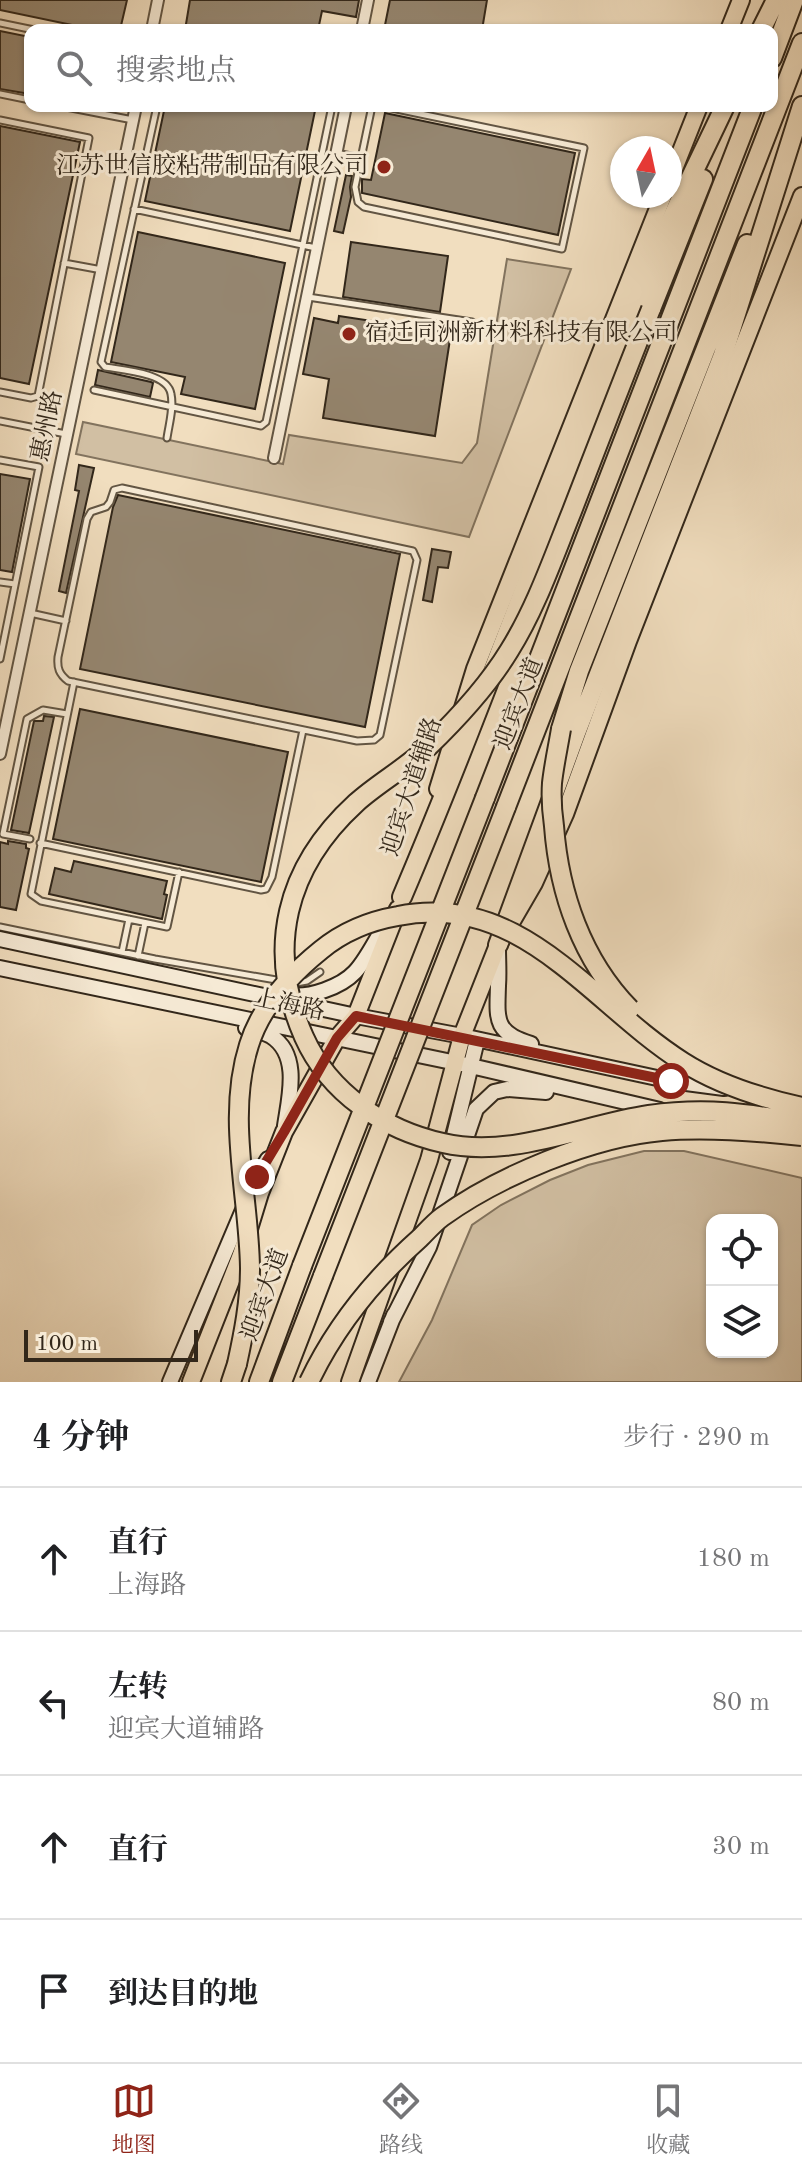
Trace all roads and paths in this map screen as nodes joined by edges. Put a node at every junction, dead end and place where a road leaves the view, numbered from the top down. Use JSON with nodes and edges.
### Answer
{"nodes":[{"id":1,"x":158,"y":0,"type":"edge"},
{"id":2,"x":368,"y":0,"type":"edge"},
{"id":3,"x":741,"y":0,"type":"edge"},
{"id":4,"x":776,"y":0,"type":"edge"},
{"id":5,"x":794,"y":0,"type":"edge"},
{"id":6,"x":0,"y":23,"type":"edge"},
{"id":7,"x":153,"y":24,"type":"edge"},
{"id":8,"x":363,"y":24,"type":"edge"},
{"id":9,"x":731,"y":24,"type":"edge"},
{"id":10,"x":766,"y":24,"type":"edge"},
{"id":11,"x":24,"y":28,"type":"edge"},
{"id":12,"x":778,"y":42,"type":"edge"},
{"id":13,"x":802,"y":43,"type":"edge"},
{"id":14,"x":0,"y":94,"type":"edge"},
{"id":15,"x":24,"y":99,"type":"edge"},
{"id":16,"x":778,"y":105,"type":"edge"},
{"id":17,"x":802,"y":105,"type":"edge"},
{"id":18,"x":92,"y":112,"type":"edge"},
{"id":19,"x":135,"y":112,"type":"edge"},
{"id":20,"x":156,"y":112,"type":"edge"},
{"id":21,"x":331,"y":112,"type":"edge"},
{"id":22,"x":345,"y":112,"type":"edge"},
{"id":23,"x":371,"y":112,"type":"edge"},
{"id":24,"x":411,"y":112,"type":"edge"},
{"id":25,"x":697,"y":112,"type":"edge"},
{"id":26,"x":722,"y":112,"type":"edge"},
{"id":27,"x":731,"y":112,"type":"edge"},
{"id":28,"x":751,"y":112,"type":"edge"},
{"id":29,"x":775,"y":112,"type":"edge"},
{"id":30,"x":0,"y":120,"type":"edge"},
{"id":31,"x":133,"y":120,"type":"junction"},
{"id":32,"x":682,"y":149,"type":"edge"},
{"id":33,"x":336,"y":153,"type":"junction"},
{"id":34,"x":361,"y":158,"type":"junction"},
{"id":35,"x":802,"y":196,"type":"edge"},
{"id":36,"x":658,"y":208,"type":"edge"},
{"id":37,"x":134,"y":209,"type":"junction"},
{"id":38,"x":304,"y":246,"type":"junction"},
{"id":39,"x":317,"y":249,"type":"junction"},
{"id":40,"x":64,"y":263,"type":"junction"},
{"id":41,"x":102,"y":270,"type":"junction"},
{"id":42,"x":307,"y":297,"type":"junction"},
{"id":43,"x":472,"y":322,"type":"dead end"},
{"id":44,"x":94,"y":390,"type":"dead end"},
{"id":45,"x":0,"y":392,"type":"edge"},
{"id":46,"x":172,"y":407,"type":"junction"},
{"id":47,"x":0,"y":421,"type":"edge"},
{"id":48,"x":67,"y":434,"type":"junction"},
{"id":49,"x":167,"y":438,"type":"dead end"},
{"id":50,"x":274,"y":458,"type":"dead end"},
{"id":51,"x":0,"y":460,"type":"edge"},
{"id":52,"x":0,"y":582,"type":"edge"},
{"id":53,"x":15,"y":584,"type":"junction"},
{"id":54,"x":30,"y":613,"type":"junction"},
{"id":55,"x":66,"y":621,"type":"junction"},
{"id":56,"x":0,"y":659,"type":"edge"},
{"id":57,"x":74,"y":682,"type":"junction"},
{"id":58,"x":67,"y":714,"type":"junction"},
{"id":59,"x":303,"y":730,"type":"junction"},
{"id":60,"x":0,"y":754,"type":"edge"},
{"id":61,"x":30,"y":839,"type":"dead end"},
{"id":62,"x":40,"y":843,"type":"junction"},
{"id":63,"x":179,"y":872,"type":"junction"},
{"id":64,"x":402,"y":897,"type":"junction"},
{"id":65,"x":129,"y":919,"type":"junction"},
{"id":66,"x":145,"y":923,"type":"junction"},
{"id":67,"x":0,"y":927,"type":"edge"},
{"id":68,"x":0,"y":939,"type":"edge"},
{"id":69,"x":498,"y":945,"type":"junction"},
{"id":70,"x":122,"y":952,"type":"junction"},
{"id":71,"x":137,"y":962,"type":"junction"},
{"id":72,"x":0,"y":968,"type":"edge"},
{"id":73,"x":320,"y":972,"type":"dead end"},
{"id":74,"x":130,"y":995,"type":"junction"},
{"id":75,"x":356,"y":1016,"type":"junction"},
{"id":76,"x":337,"y":1038,"type":"junction"},
{"id":77,"x":470,"y":1038,"type":"junction"},
{"id":78,"x":463,"y":1064,"type":"junction"},
{"id":79,"x":671,"y":1081,"type":"junction"},
{"id":80,"x":802,"y":1104,"type":"edge"},
{"id":81,"x":687,"y":1117,"type":"junction"},
{"id":82,"x":802,"y":1123,"type":"edge"},
{"id":83,"x":284,"y":1132,"type":"junction"},
{"id":84,"x":802,"y":1136,"type":"edge"},
{"id":85,"x":802,"y":1143,"type":"edge"},
{"id":86,"x":391,"y":1322,"type":"junction"},
{"id":87,"x":234,"y":1373,"type":"edge"},
{"id":88,"x":170,"y":1382,"type":"edge"},
{"id":89,"x":191,"y":1382,"type":"edge"},
{"id":90,"x":259,"y":1382,"type":"edge"},
{"id":91,"x":282,"y":1382,"type":"edge"},
{"id":92,"x":309,"y":1382,"type":"edge"},
{"id":93,"x":350,"y":1382,"type":"edge"},
{"id":94,"x":368,"y":1382,"type":"edge"}],
"edges":[{"from":1,"to":7,"type":"street"},
{"from":2,"to":8,"type":"street"},
{"from":3,"to":9,"type":"main road"},
{"from":4,"to":10,"type":"highway"},
{"from":5,"to":12,"type":"highway"},
{"from":6,"to":11,"type":"lane"},
{"from":13,"to":16,"type":"highway","name":"迎宾大道","bridge":true},
{"from":14,"to":15,"type":"lane"},
{"from":17,"to":69,"type":"highway"},
{"from":17,"to":80,"type":"highway","bridge":true},
{"from":18,"to":31,"type":"lane"},
{"from":19,"to":31,"type":"street","name":"惠州路"},
{"from":20,"to":37,"type":"lane"},
{"from":21,"to":38,"type":"lane"},
{"from":22,"to":33,"type":"street"},
{"from":23,"to":34,"type":"lane"},
{"from":24,"to":34,"type":"lane"},
{"from":25,"to":32,"type":"main road"},
{"from":26,"to":64,"type":"highway"},
{"from":27,"to":82,"type":"highway","bridge":true},
{"from":28,"to":90,"type":"highway","name":"迎宾大道","bridge":true},
{"from":29,"to":91,"type":"highway","name":"迎宾大道","bridge":true},
{"from":30,"to":40,"type":"lane"},
{"from":31,"to":41,"type":"street","name":"惠州路"},
{"from":33,"to":34,"type":"lane"},
{"from":33,"to":39,"type":"street"},
{"from":35,"to":69,"type":"main road"},
{"from":36,"to":64,"type":"main road","name":"迎宾大道辅路"},
{"from":37,"to":38,"type":"lane"},
{"from":37,"to":46,"type":"lane"},
{"from":38,"to":39,"type":"lane"},
{"from":38,"to":46,"type":"lane"},
{"from":39,"to":42,"type":"street"},
{"from":40,"to":41,"type":"lane"},
{"from":40,"to":45,"type":"lane"},
{"from":41,"to":48,"type":"street","name":"惠州路"},
{"from":42,"to":43,"type":"lane"},
{"from":42,"to":50,"type":"street"},
{"from":44,"to":46,"type":"lane"},
{"from":46,"to":49,"type":"lane"},
{"from":47,"to":48,"type":"lane"},
{"from":48,"to":54,"type":"street","name":"惠州路"},
{"from":51,"to":53,"type":"lane"},
{"from":52,"to":53,"type":"lane"},
{"from":53,"to":56,"type":"lane"},
{"from":54,"to":55,"type":"lane"},
{"from":54,"to":60,"type":"street","name":"惠州路"},
{"from":55,"to":57,"type":"lane"},
{"from":55,"to":59,"type":"lane"},
{"from":57,"to":58,"type":"lane"},
{"from":57,"to":59,"type":"lane"},
{"from":58,"to":61,"type":"lane"},
{"from":58,"to":62,"type":"lane"},
{"from":59,"to":63,"type":"lane"},
{"from":62,"to":63,"type":"lane"},
{"from":62,"to":65,"type":"lane"},
{"from":63,"to":66,"type":"lane"},
{"from":64,"to":71,"type":"street"},
{"from":64,"to":75,"type":"main road","name":"迎宾大道辅路"},
{"from":65,"to":66,"type":"lane"},
{"from":65,"to":70,"type":"lane"},
{"from":66,"to":71,"type":"lane"},
{"from":67,"to":70,"type":"lane"},
{"from":68,"to":71,"type":"street","name":"上海路"},
{"from":69,"to":77,"type":"main road"},
{"from":69,"to":79,"type":"street"},
{"from":70,"to":71,"type":"lane"},
{"from":71,"to":73,"type":"lane"},
{"from":71,"to":75,"type":"street","name":"上海路"},
{"from":72,"to":74,"type":"street","name":"上海路"},
{"from":74,"to":76,"type":"street","name":"上海路"},
{"from":74,"to":83,"type":"street"},
{"from":75,"to":76,"type":"main road","name":"迎宾大道辅路"},
{"from":75,"to":77,"type":"street","name":"上海路"},
{"from":76,"to":78,"type":"street","name":"上海路"},
{"from":76,"to":83,"type":"main road","name":"迎宾大道辅路"},
{"from":77,"to":78,"type":"main road"},
{"from":77,"to":79,"type":"street","name":"上海路"},
{"from":78,"to":81,"type":"street","name":"上海路"},
{"from":78,"to":86,"type":"street"},
{"from":78,"to":93,"type":"main road"},
{"from":79,"to":80,"type":"street","name":"上海路"},
{"from":80,"to":87,"type":"highway","bridge":true},
{"from":81,"to":85,"type":"street","name":"上海路"},
{"from":81,"to":86,"type":"street"},
{"from":83,"to":88,"type":"street"},
{"from":83,"to":89,"type":"main road","name":"迎宾大道辅路"},
{"from":84,"to":92,"type":"highway","bridge":true},
{"from":86,"to":94,"type":"street"}]}
